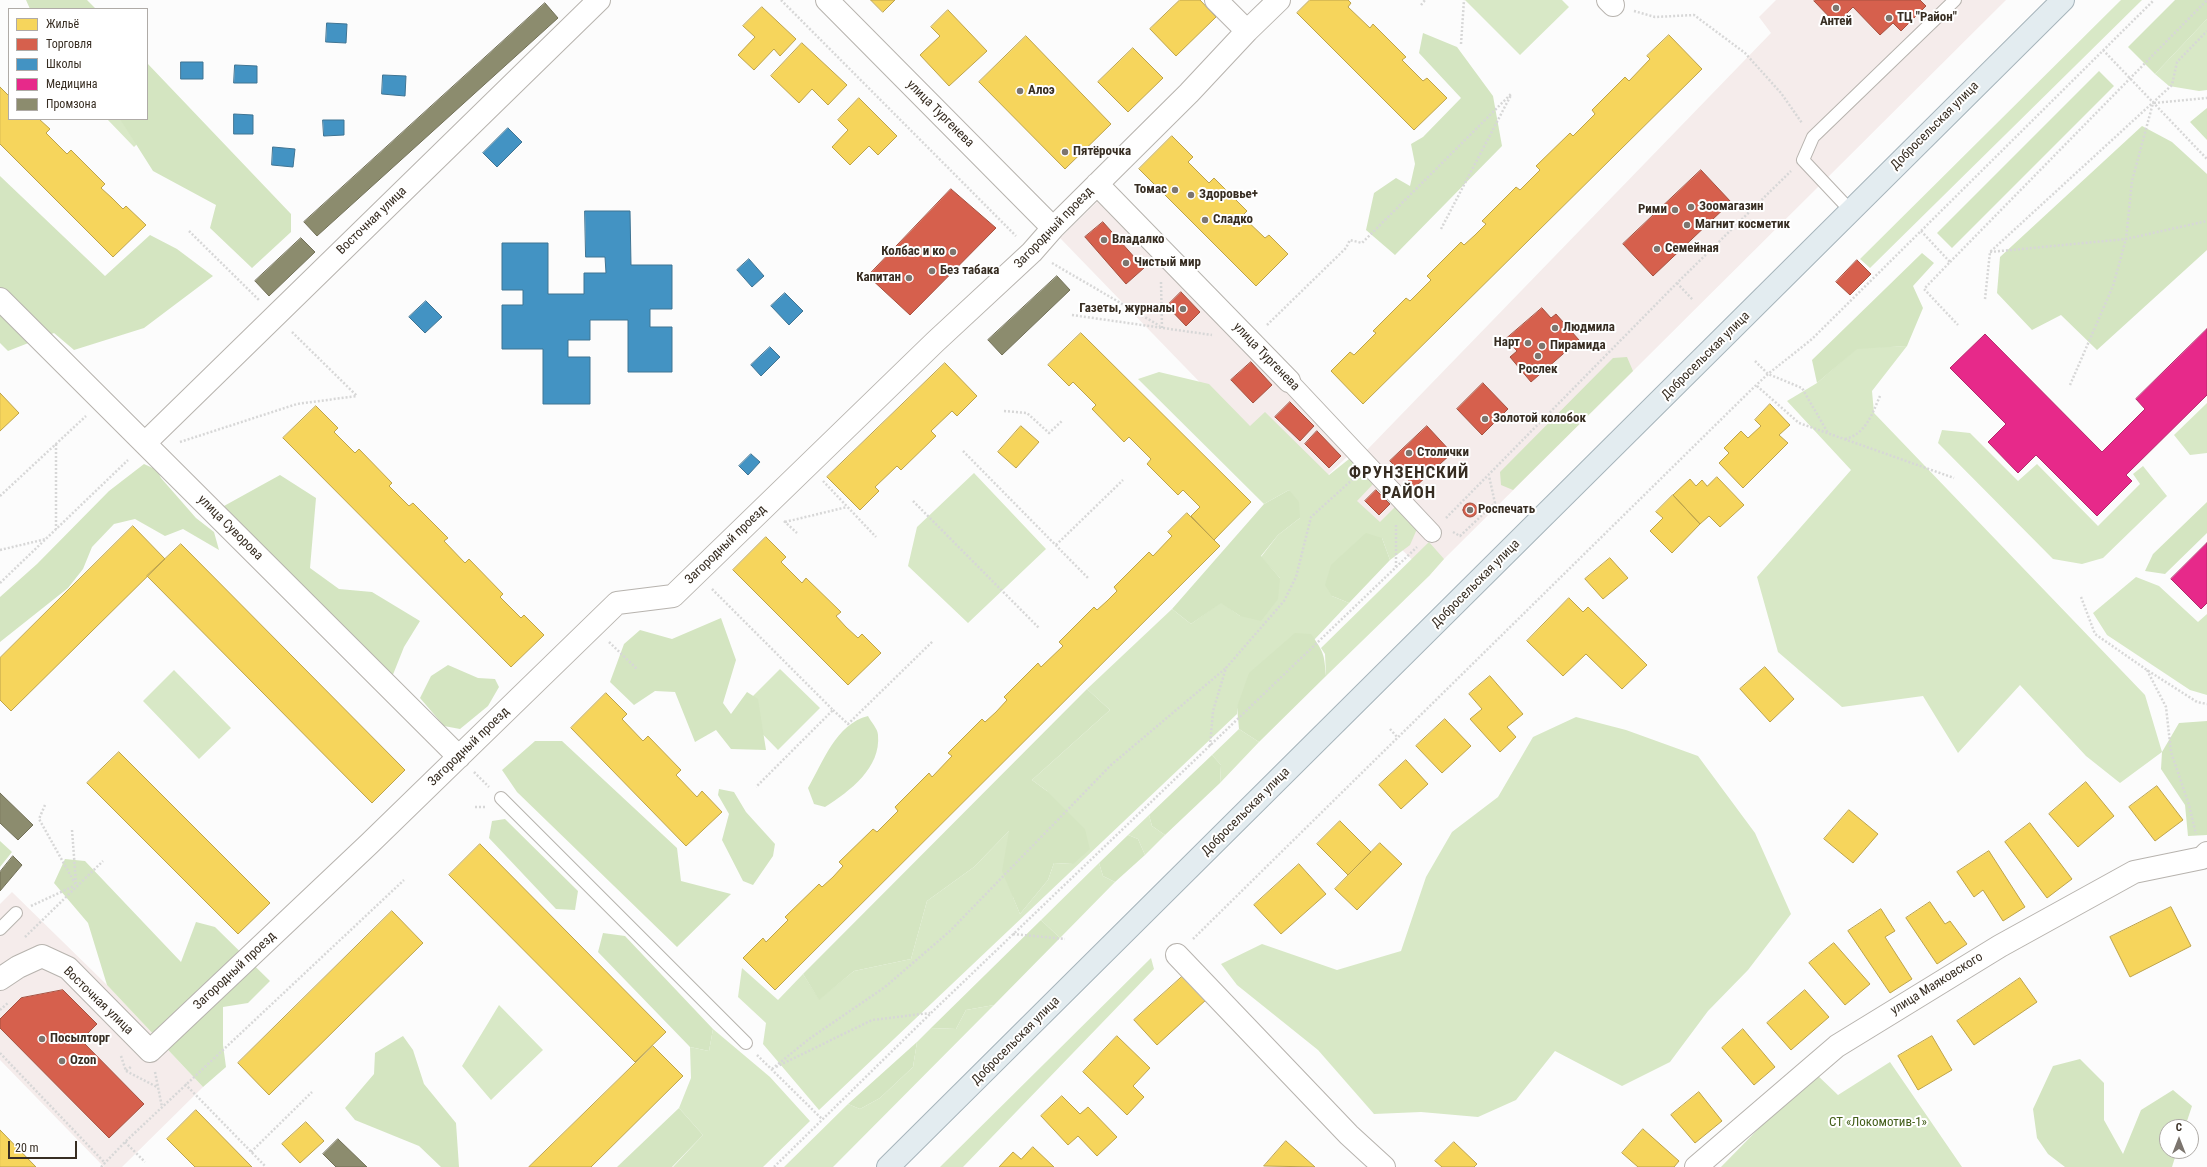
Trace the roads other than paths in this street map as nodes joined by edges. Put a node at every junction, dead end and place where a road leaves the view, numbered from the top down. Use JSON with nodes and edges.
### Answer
{"nodes":[{"id":1,"x":599,"y":0,"type":"edge"},
{"id":2,"x":827,"y":0,"type":"edge"},
{"id":3,"x":1216,"y":0,"type":"edge"},
{"id":4,"x":1279,"y":0,"type":"edge"},
{"id":5,"x":1955,"y":0,"type":"edge"},
{"id":6,"x":2063,"y":0,"type":"edge"},
{"id":7,"x":1247,"y":31,"type":"junction"},
{"id":8,"x":1097,"y":184,"type":"junction"},
{"id":9,"x":1850,"y":210,"type":"junction"},
{"id":10,"x":1053,"y":228,"type":"junction"},
{"id":11,"x":0,"y":299,"type":"edge"},
{"id":12,"x":1289,"y":380,"type":"joint"},
{"id":13,"x":145,"y":443,"type":"junction"},
{"id":14,"x":1436,"y":529,"type":"road end"},
{"id":15,"x":459,"y":757,"type":"junction"},
{"id":16,"x":501,"y":798,"type":"dead end"},
{"id":17,"x":2205,"y":855,"type":"edge"},
{"id":18,"x":16,"y":913,"type":"road end"},
{"id":19,"x":0,"y":929,"type":"edge"},
{"id":20,"x":1177,"y":955,"type":"road end"},
{"id":21,"x":0,"y":979,"type":"edge"},
{"id":22,"x":746,"y":1043,"type":"road end"},
{"id":23,"x":150,"y":1051,"type":"joint"},
{"id":24,"x":888,"y":1167,"type":"edge"},
{"id":25,"x":1384,"y":1167,"type":"edge"},
{"id":26,"x":1696,"y":1167,"type":"edge"}],
"edges":[{"from":1,"to":13,"type":"street","name":"Восточная улица"},
{"from":2,"to":10,"type":"street","name":"улица Тургенева"},
{"from":3,"to":7,"type":"street"},
{"from":4,"to":7,"type":"street","name":"Загородный проезд"},
{"from":5,"to":9,"type":"lane"},
{"from":6,"to":9,"type":"main road","name":"Добросельская улица"},
{"from":7,"to":8,"type":"street","name":"Загородный проезд"},
{"from":8,"to":10,"type":"street","name":"Загородный проезд"},
{"from":8,"to":12,"type":"street","name":"улица Тургенева"},
{"from":9,"to":24,"type":"main road","name":"Добросельская улица"},
{"from":10,"to":15,"type":"street","name":"Загородный проезд"},
{"from":11,"to":13,"type":"street","name":"улица Суворова"},
{"from":12,"to":14,"type":"street","name":"улица Тургенева"},
{"from":13,"to":15,"type":"street","name":"улица Суворова"},
{"from":15,"to":23,"type":"street","name":"Загородный проезд"},
{"from":16,"to":22,"type":"lane"},
{"from":17,"to":26,"type":"street","name":"улица Маяковского"},
{"from":18,"to":19,"type":"lane"},
{"from":20,"to":25,"type":"street"},
{"from":21,"to":23,"type":"street","name":"Восточная улица"}]}
